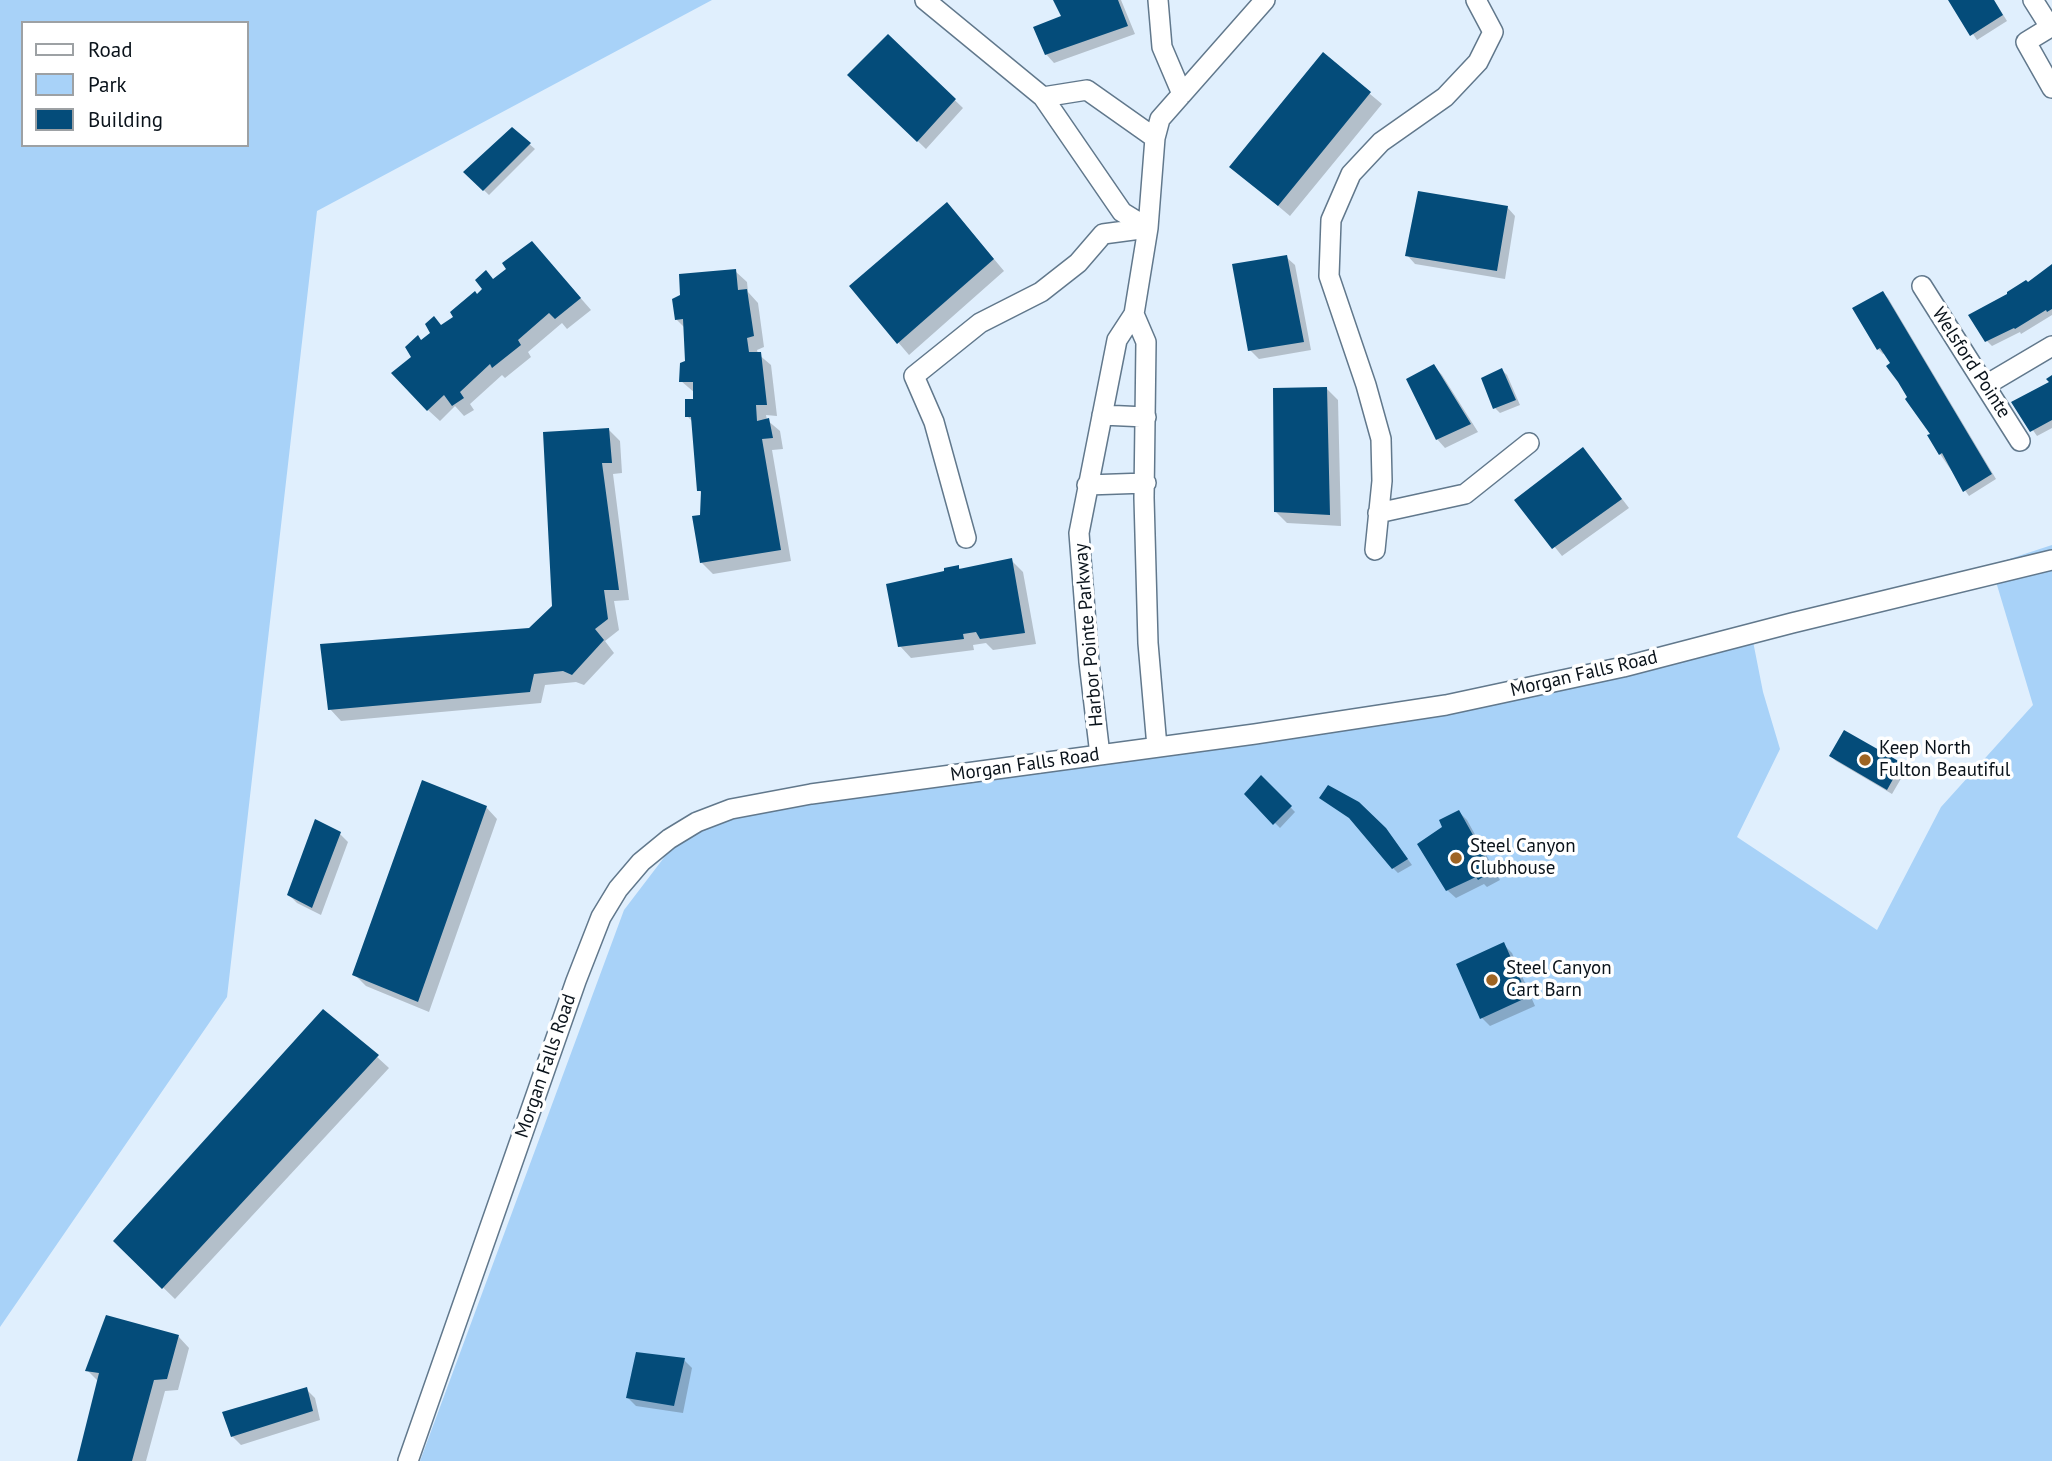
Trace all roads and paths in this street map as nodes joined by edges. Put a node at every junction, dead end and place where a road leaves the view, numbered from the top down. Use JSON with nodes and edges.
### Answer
{"nodes":[{"id":1,"x":925,"y":0,"type":"edge"},
{"id":2,"x":1158,"y":0,"type":"edge"},
{"id":3,"x":1265,"y":0,"type":"edge"},
{"id":4,"x":1476,"y":0,"type":"edge"},
{"id":5,"x":2033,"y":0,"type":"edge"},
{"id":6,"x":2051,"y":27,"type":"edge"},
{"id":7,"x":2052,"y":88,"type":"edge"},
{"id":8,"x":1182,"y":94,"type":"junction"},
{"id":9,"x":1043,"y":97,"type":"junction"},
{"id":10,"x":1155,"y":138,"type":"junction"},
{"id":11,"x":1148,"y":228,"type":"junction"},
{"id":12,"x":1922,"y":286,"type":"dead end"},
{"id":13,"x":1134,"y":314,"type":"junction"},
{"id":14,"x":2052,"y":345,"type":"edge"},
{"id":15,"x":1986,"y":386,"type":"junction"},
{"id":16,"x":1102,"y":415,"type":"junction"},
{"id":17,"x":1146,"y":417,"type":"junction"},
{"id":18,"x":2020,"y":440,"type":"dead end"},
{"id":19,"x":1529,"y":443,"type":"dead end"},
{"id":20,"x":1146,"y":483,"type":"junction"},
{"id":21,"x":1087,"y":485,"type":"junction"},
{"id":22,"x":1378,"y":513,"type":"junction"},
{"id":23,"x":966,"y":538,"type":"dead end"},
{"id":24,"x":1375,"y":550,"type":"dead end"},
{"id":25,"x":2052,"y":560,"type":"edge"},
{"id":26,"x":1157,"y":747,"type":"junction"},
{"id":27,"x":1100,"y":755,"type":"junction"},
{"id":28,"x":408,"y":1461,"type":"edge"}],
"edges":[{"from":1,"to":9,"type":"street"},
{"from":2,"to":8,"type":"street"},
{"from":3,"to":8,"type":"street"},
{"from":4,"to":22,"type":"street"},
{"from":5,"to":6,"type":"street"},
{"from":6,"to":7,"type":"street"},
{"from":8,"to":10,"type":"street"},
{"from":9,"to":10,"type":"street"},
{"from":9,"to":11,"type":"street"},
{"from":10,"to":11,"type":"street","name":"Harbor Pointe Parkway"},
{"from":11,"to":13,"type":"street","name":"Harbor Pointe Parkway"},
{"from":11,"to":23,"type":"street"},
{"from":12,"to":15,"type":"street","name":"Welsford Pointe"},
{"from":13,"to":16,"type":"street","name":"Harbor Pointe Parkway"},
{"from":13,"to":17,"type":"street","name":"Harbor Pointe Parkway"},
{"from":14,"to":15,"type":"street"},
{"from":15,"to":18,"type":"street","name":"Welsford Pointe"},
{"from":16,"to":17,"type":"street"},
{"from":16,"to":21,"type":"street","name":"Harbor Pointe Parkway"},
{"from":17,"to":20,"type":"street","name":"Harbor Pointe Parkway"},
{"from":19,"to":22,"type":"street"},
{"from":20,"to":21,"type":"street"},
{"from":20,"to":26,"type":"street","name":"Harbor Pointe Parkway"},
{"from":21,"to":27,"type":"street","name":"Harbor Pointe Parkway"},
{"from":22,"to":24,"type":"street"},
{"from":25,"to":26,"type":"street","name":"Morgan Falls Road"},
{"from":26,"to":27,"type":"street","name":"Morgan Falls Road"},
{"from":27,"to":28,"type":"street","name":"Morgan Falls Road"}]}
